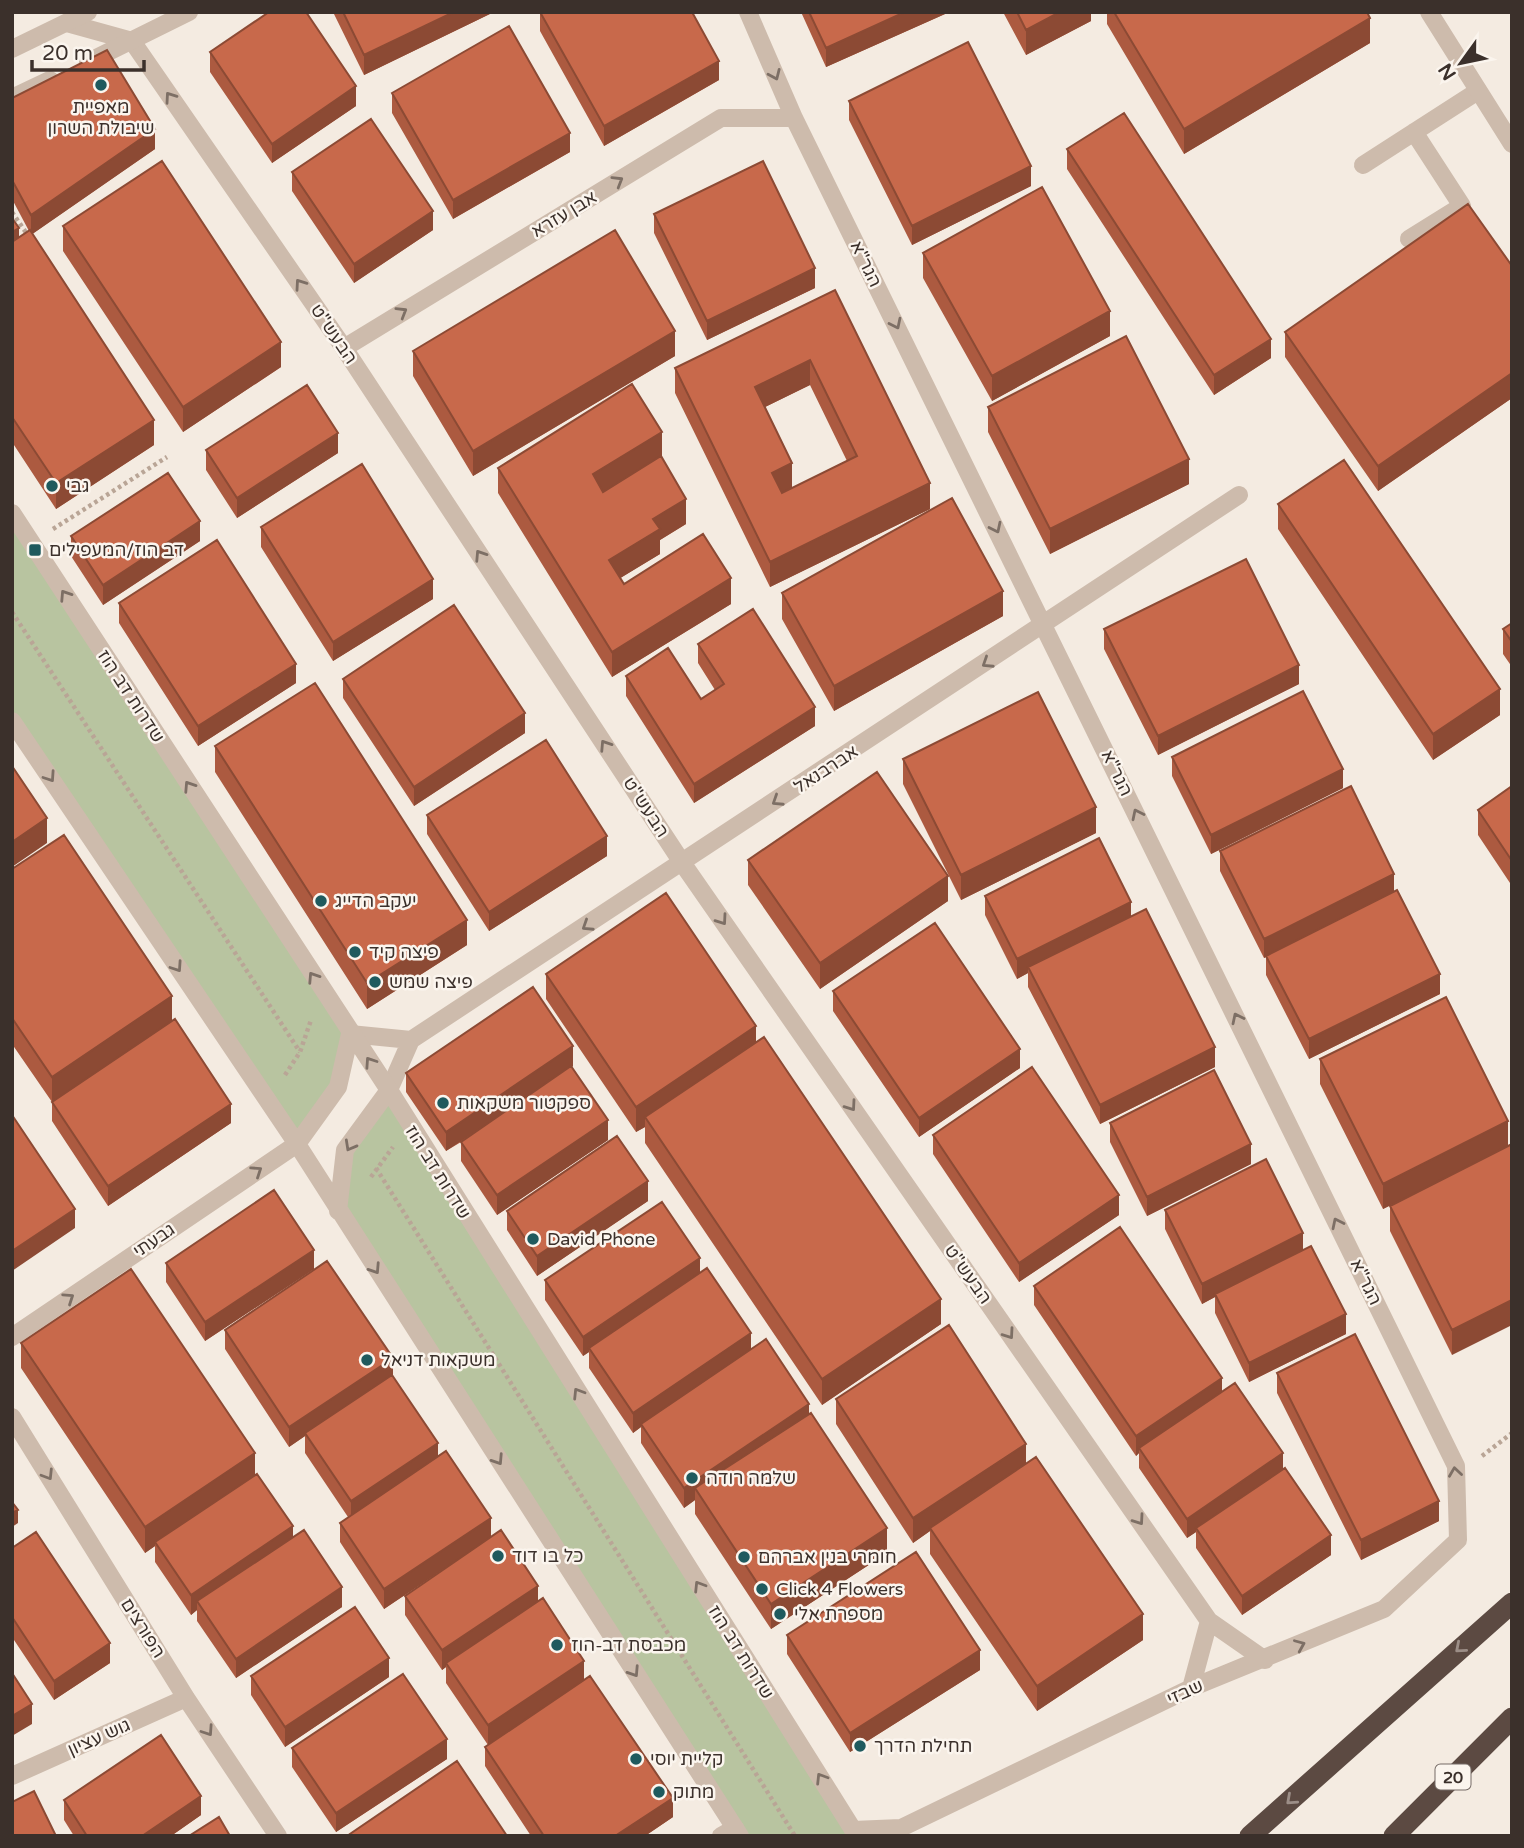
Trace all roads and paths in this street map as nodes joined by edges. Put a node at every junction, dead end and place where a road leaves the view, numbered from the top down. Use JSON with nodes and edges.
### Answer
{"nodes":[{"id":1,"x":88,"y":12,"type":"edge"},
{"id":2,"x":189,"y":12,"type":"edge"},
{"id":3,"x":748,"y":12,"type":"edge"},
{"id":4,"x":1429,"y":12,"type":"edge"},
{"id":5,"x":67,"y":23,"type":"junction"},
{"id":6,"x":132,"y":41,"type":"junction"},
{"id":7,"x":12,"y":49,"type":"edge"},
{"id":8,"x":1478,"y":91,"type":"junction"},
{"id":9,"x":12,"y":98,"type":"edge"},
{"id":10,"x":794,"y":118,"type":"junction"},
{"id":11,"x":1414,"y":132,"type":"junction"},
{"id":12,"x":1512,"y":144,"type":"edge"},
{"id":13,"x":1363,"y":165,"type":"dead end"},
{"id":14,"x":12,"y":212,"type":"edge"},
{"id":15,"x":1409,"y":239,"type":"dead end"},
{"id":16,"x":35,"y":246,"type":"edge"},
{"id":17,"x":344,"y":348,"type":"junction"},
{"id":18,"x":167,"y":457,"type":"dead end"},
{"id":19,"x":1239,"y":495,"type":"dead end"},
{"id":20,"x":12,"y":513,"type":"edge"},
{"id":21,"x":63,"y":523,"type":"dead end"},
{"id":22,"x":12,"y":612,"type":"edge"},
{"id":23,"x":1044,"y":625,"type":"junction"},
{"id":24,"x":12,"y":721,"type":"edge"},
{"id":25,"x":683,"y":863,"type":"junction"},
{"id":26,"x":321,"y":990,"type":"junction"},
{"id":27,"x":350,"y":1034,"type":"junction"},
{"id":28,"x":411,"y":1040,"type":"junction"},
{"id":29,"x":300,"y":1052,"type":"junction"},
{"id":30,"x":389,"y":1090,"type":"junction"},
{"id":31,"x":267,"y":1101,"type":"junction"},
{"id":32,"x":410,"y":1128,"type":"junction"},
{"id":33,"x":296,"y":1144,"type":"junction"},
{"id":34,"x":376,"y":1168,"type":"junction"},
{"id":35,"x":370,"y":1179,"type":"dead end"},
{"id":36,"x":338,"y":1211,"type":"junction"},
{"id":37,"x":12,"y":1336,"type":"edge"},
{"id":38,"x":12,"y":1417,"type":"edge"},
{"id":39,"x":1512,"y":1433,"type":"edge"},
{"id":40,"x":1456,"y":1466,"type":"junction"},
{"id":41,"x":1458,"y":1540,"type":"joint"},
{"id":42,"x":1512,"y":1603,"type":"edge"},
{"id":43,"x":1209,"y":1621,"type":"junction"},
{"id":44,"x":1265,"y":1660,"type":"junction"},
{"id":45,"x":1191,"y":1688,"type":"junction"},
{"id":46,"x":186,"y":1698,"type":"junction"},
{"id":47,"x":1512,"y":1718,"type":"edge"},
{"id":48,"x":12,"y":1776,"type":"edge"},
{"id":49,"x":1268,"y":1820,"type":"junction"},
{"id":50,"x":899,"y":1832,"type":"edge"},
{"id":51,"x":732,"y":1833,"type":"edge"},
{"id":52,"x":855,"y":1833,"type":"edge"},
{"id":53,"x":278,"y":1836,"type":"edge"},
{"id":54,"x":795,"y":1836,"type":"edge"},
{"id":55,"x":1235,"y":1836,"type":"edge"},
{"id":56,"x":1250,"y":1836,"type":"edge"},
{"id":57,"x":1394,"y":1836,"type":"edge"}],
"edges":[{"from":1,"to":5,"type":"street"},
{"from":2,"to":6,"type":"street"},
{"from":3,"to":10,"type":"street","name":"הגר\"א","one_way":true},
{"from":4,"to":8,"type":"street"},
{"from":5,"to":6,"type":"street"},
{"from":5,"to":7,"type":"street"},
{"from":6,"to":9,"type":"street"},
{"from":17,"to":6,"type":"street","name":"הבעש\"ט","one_way":true},
{"from":8,"to":11,"type":"street"},
{"from":8,"to":12,"type":"street"},
{"from":17,"to":10,"type":"street","name":"אבן עזרא","one_way":true},
{"from":10,"to":23,"type":"street","name":"הגר\"א","one_way":true},
{"from":11,"to":13,"type":"street"},
{"from":11,"to":15,"type":"street"},
{"from":14,"to":16,"type":"path"},
{"from":25,"to":17,"type":"street","name":"הבעש\"ט","one_way":true},
{"from":18,"to":21,"type":"path"},
{"from":19,"to":23,"type":"street","name":"אברבנאל"},
{"from":26,"to":20,"type":"street","name":"שדרות דב הוז","one_way":true},
{"from":22,"to":29,"type":"path"},
{"from":23,"to":25,"type":"street","name":"אברבנאל","one_way":true},
{"from":40,"to":23,"type":"street","name":"הגר\"א","one_way":true},
{"from":24,"to":31,"type":"street","one_way":true},
{"from":25,"to":28,"type":"street","name":"אברבנאל","one_way":true},
{"from":25,"to":43,"type":"street","name":"הבעש\"ט","one_way":true},
{"from":26,"to":27,"type":"street","name":"שדרות דב הוז"},
{"from":26,"to":29,"type":"path"},
{"from":27,"to":28,"type":"street"},
{"from":30,"to":27,"type":"street","name":"שדרות דב הוז","one_way":true},
{"from":27,"to":33,"type":"street","name":"גבעתי"},
{"from":28,"to":30,"type":"street"},
{"from":29,"to":31,"type":"path"},
{"from":30,"to":32,"type":"street","name":"שדרות דב הוז"},
{"from":30,"to":36,"type":"street","one_way":true},
{"from":31,"to":33,"type":"street"},
{"from":32,"to":34,"type":"path"},
{"from":52,"to":32,"type":"street","name":"שדרות דב הוז","one_way":true},
{"from":33,"to":36,"type":"street"},
{"from":37,"to":33,"type":"street","name":"גבעתי","one_way":true},
{"from":34,"to":35,"type":"path"},
{"from":34,"to":54,"type":"path"},
{"from":36,"to":51,"type":"street","one_way":true},
{"from":38,"to":46,"type":"street","name":"הפורצים","one_way":true},
{"from":39,"to":40,"type":"path"},
{"from":41,"to":40,"type":"street","name":"הגר\"א","one_way":true},
{"from":44,"to":41,"type":"street","name":"שבזי","one_way":true},
{"from":42,"to":49,"type":"highway","one_way":true},
{"from":43,"to":44,"type":"street","name":"הבעש\"ט"},
{"from":43,"to":45,"type":"street"},
{"from":44,"to":45,"type":"street","name":"שבזי"},
{"from":45,"to":50,"type":"street","name":"שבזי"},
{"from":46,"to":48,"type":"street","name":"גוש עציון"},
{"from":46,"to":53,"type":"street","name":"הפורצים","one_way":true},
{"from":47,"to":57,"type":"highway","number":"20"},
{"from":49,"to":55,"type":"highway"},
{"from":49,"to":56,"type":"highway"},
{"from":50,"to":52,"type":"street","name":"שבזי"}]}
